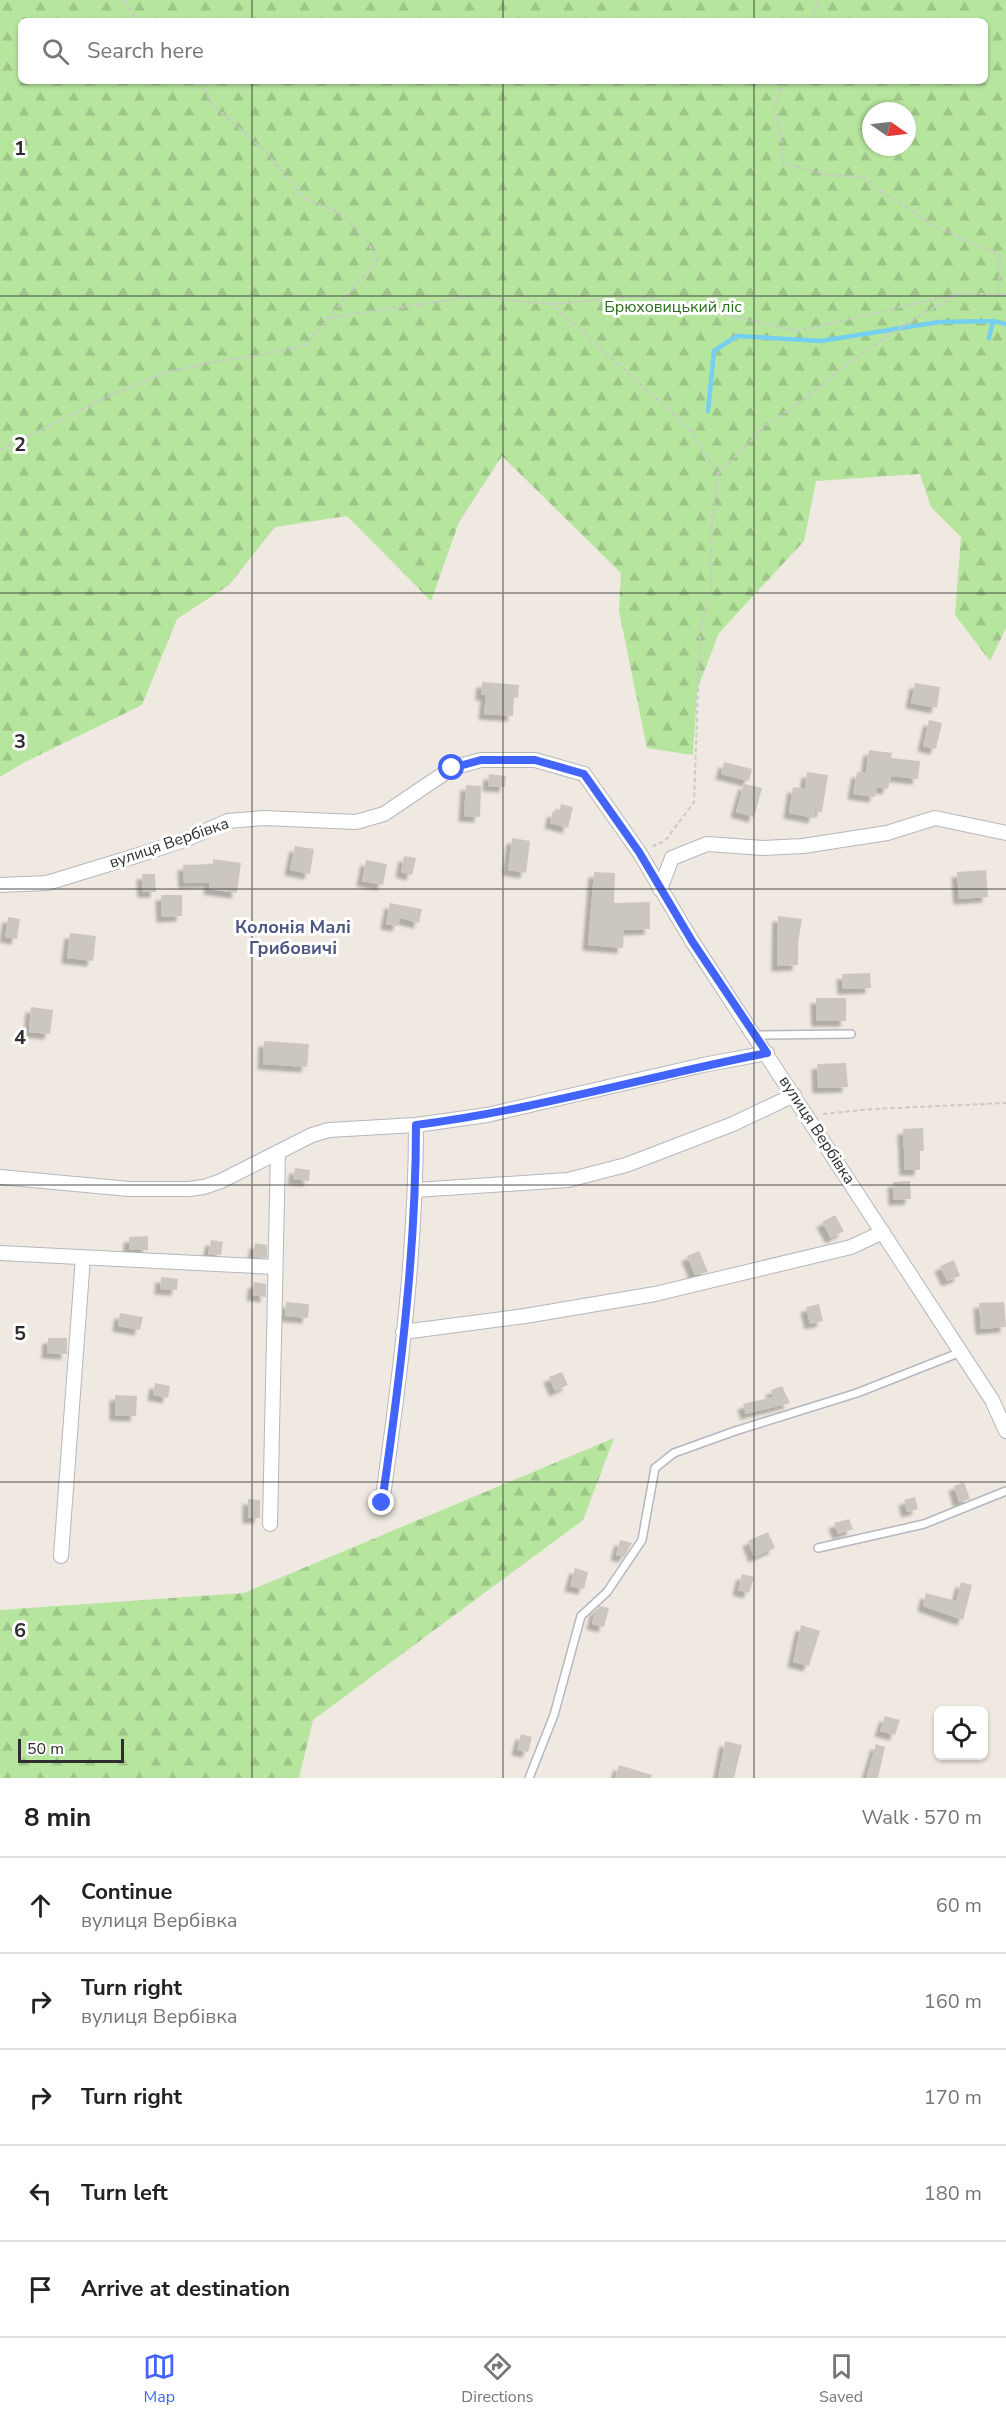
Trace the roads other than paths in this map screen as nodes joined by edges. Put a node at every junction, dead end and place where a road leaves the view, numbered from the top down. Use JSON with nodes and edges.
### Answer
{"nodes":[{"id":1,"x":1006,"y":833,"type":"edge"},
{"id":2,"x":0,"y":885,"type":"edge"},
{"id":3,"x":660,"y":889,"type":"junction"},
{"id":4,"x":851,"y":1034,"type":"dead end"},
{"id":5,"x":755,"y":1035,"type":"junction"},
{"id":6,"x":767,"y":1053,"type":"junction"},
{"id":7,"x":794,"y":1095,"type":"junction"},
{"id":8,"x":416,"y":1125,"type":"junction"},
{"id":9,"x":278,"y":1152,"type":"junction"},
{"id":10,"x":0,"y":1177,"type":"edge"},
{"id":11,"x":416,"y":1190,"type":"junction"},
{"id":12,"x":884,"y":1232,"type":"junction"},
{"id":13,"x":0,"y":1253,"type":"edge"},
{"id":14,"x":83,"y":1257,"type":"junction"},
{"id":15,"x":275,"y":1268,"type":"junction"},
{"id":16,"x":403,"y":1332,"type":"junction"},
{"id":17,"x":961,"y":1352,"type":"junction"},
{"id":18,"x":1006,"y":1431,"type":"edge"},
{"id":19,"x":1006,"y":1491,"type":"edge"},
{"id":20,"x":382,"y":1503,"type":"dead end"},
{"id":21,"x":270,"y":1524,"type":"dead end"},
{"id":22,"x":818,"y":1548,"type":"dead end"},
{"id":23,"x":61,"y":1556,"type":"dead end"},
{"id":24,"x":529,"y":1778,"type":"edge"}],
"edges":[{"from":1,"to":3,"type":"street"},
{"from":2,"to":3,"type":"street","name":"вулиця Вербівка"},
{"from":3,"to":5,"type":"street","name":"вулиця Вербівка"},
{"from":4,"to":5,"type":"lane"},
{"from":5,"to":6,"type":"street","name":"вулиця Вербівка"},
{"from":6,"to":7,"type":"street","name":"вулиця Вербівка"},
{"from":6,"to":8,"type":"street"},
{"from":7,"to":11,"type":"street"},
{"from":7,"to":12,"type":"street","name":"вулиця Вербівка"},
{"from":8,"to":9,"type":"street"},
{"from":8,"to":11,"type":"street"},
{"from":9,"to":10,"type":"street"},
{"from":9,"to":15,"type":"street"},
{"from":11,"to":16,"type":"street"},
{"from":12,"to":16,"type":"street"},
{"from":12,"to":17,"type":"street","name":"вулиця Вербівка"},
{"from":13,"to":14,"type":"street"},
{"from":14,"to":15,"type":"street"},
{"from":14,"to":23,"type":"street"},
{"from":15,"to":21,"type":"street"},
{"from":16,"to":20,"type":"street"},
{"from":17,"to":18,"type":"street","name":"вулиця Вербівка"},
{"from":17,"to":24,"type":"lane"},
{"from":19,"to":22,"type":"lane"}]}
